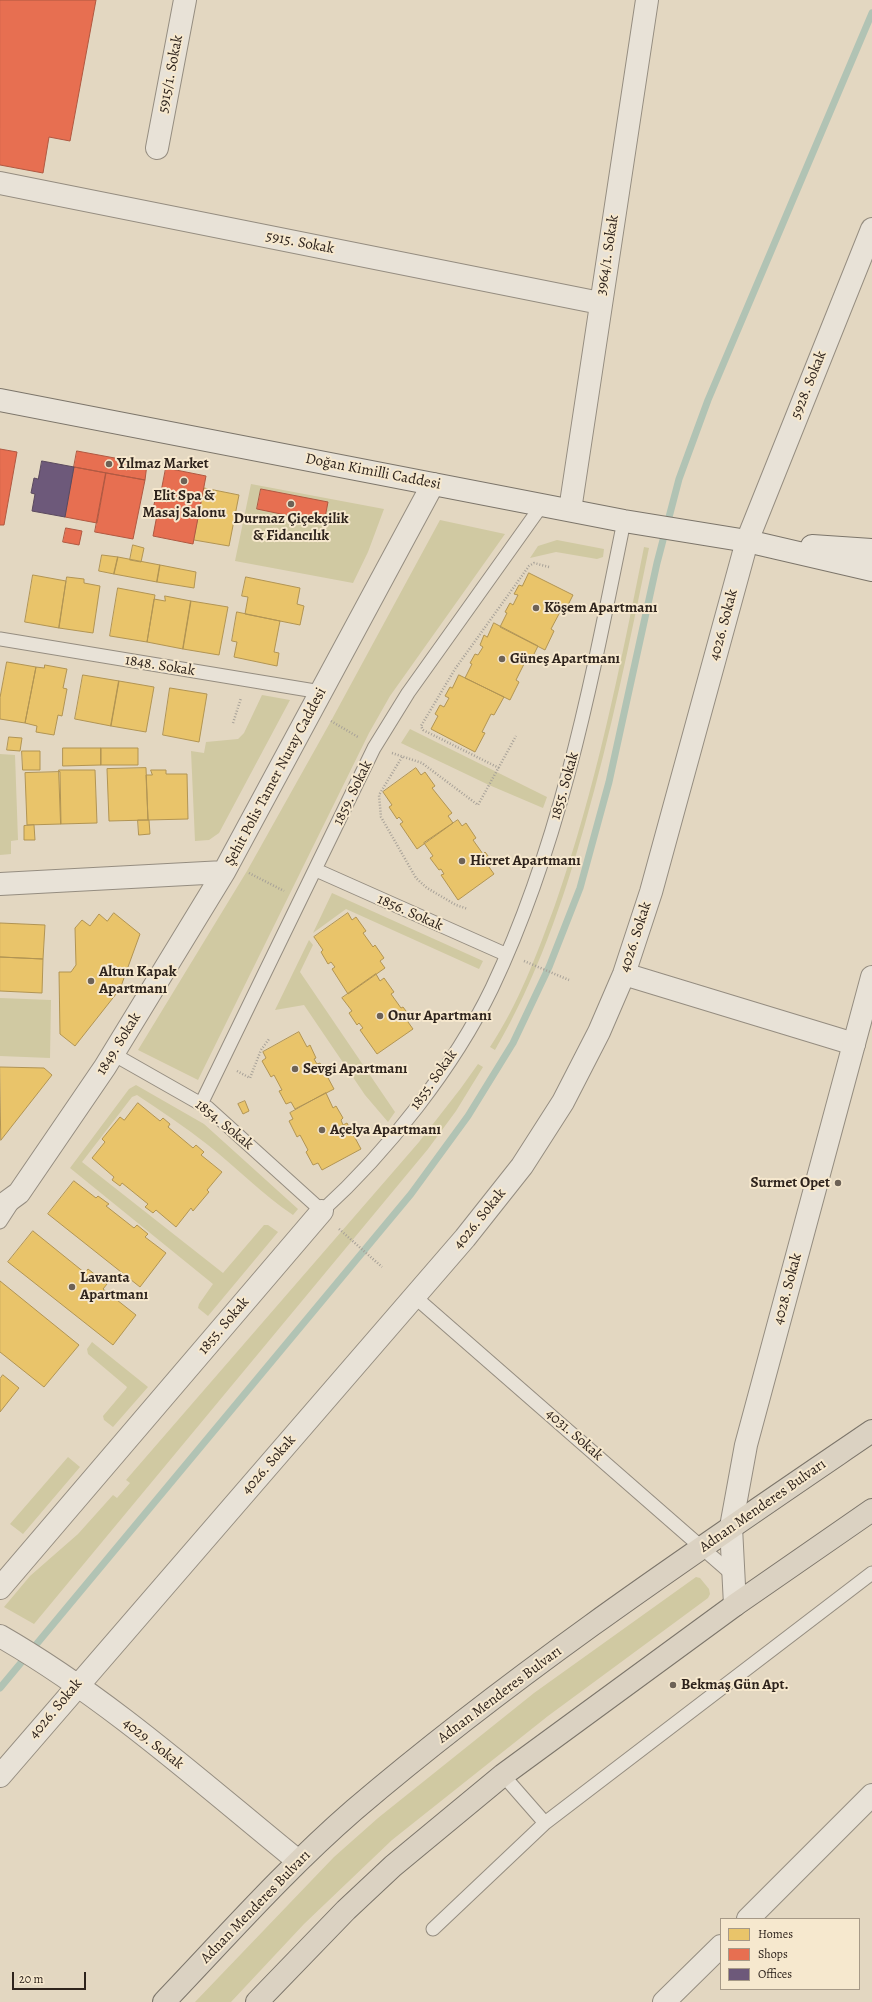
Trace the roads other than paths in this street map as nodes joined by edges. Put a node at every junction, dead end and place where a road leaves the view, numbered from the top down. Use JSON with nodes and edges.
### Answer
{"nodes":[{"id":1,"x":185,"y":0,"type":"edge"},
{"id":2,"x":647,"y":0,"type":"edge"},
{"id":3,"x":157,"y":148,"type":"dead end"},
{"id":4,"x":0,"y":183,"type":"edge"},
{"id":5,"x":872,"y":229,"type":"edge"},
{"id":6,"x":600,"y":303,"type":"junction"},
{"id":7,"x":0,"y":400,"type":"edge"},
{"id":8,"x":433,"y":484,"type":"junction"},
{"id":9,"x":542,"y":504,"type":"junction"},
{"id":10,"x":570,"y":510,"type":"junction"},
{"id":11,"x":624,"y":520,"type":"junction"},
{"id":12,"x":747,"y":541,"type":"junction"},
{"id":13,"x":872,"y":550,"type":"edge"},
{"id":14,"x":872,"y":570,"type":"edge"},
{"id":15,"x":0,"y":639,"type":"edge"},
{"id":16,"x":317,"y":700,"type":"junction"},
{"id":17,"x":227,"y":867,"type":"junction"},
{"id":18,"x":316,"y":870,"type":"junction"},
{"id":19,"x":0,"y":884,"type":"edge"},
{"id":20,"x":505,"y":954,"type":"junction"},
{"id":21,"x":624,"y":974,"type":"junction"},
{"id":22,"x":872,"y":977,"type":"edge"},
{"id":23,"x":854,"y":1044,"type":"junction"},
{"id":24,"x":113,"y":1054,"type":"junction"},
{"id":25,"x":202,"y":1104,"type":"junction"},
{"id":26,"x":19,"y":1192,"type":"junction"},
{"id":27,"x":0,"y":1207,"type":"edge"},
{"id":28,"x":322,"y":1211,"type":"junction"},
{"id":29,"x":0,"y":1222,"type":"edge"},
{"id":30,"x":415,"y":1297,"type":"junction"},
{"id":31,"x":872,"y":1431,"type":"edge"},
{"id":32,"x":872,"y":1510,"type":"edge"},
{"id":33,"x":731,"y":1527,"type":"junction"},
{"id":34,"x":703,"y":1547,"type":"junction"},
{"id":35,"x":872,"y":1573,"type":"edge"},
{"id":36,"x":732,"y":1574,"type":"junction"},
{"id":37,"x":0,"y":1588,"type":"edge"},
{"id":38,"x":735,"y":1605,"type":"junction"},
{"id":39,"x":2,"y":1638,"type":"edge"},
{"id":40,"x":76,"y":1686,"type":"junction"},
{"id":41,"x":503,"y":1775,"type":"junction"},
{"id":42,"x":0,"y":1776,"type":"edge"},
{"id":43,"x":868,"y":1805,"type":"edge"},
{"id":44,"x":545,"y":1823,"type":"junction"},
{"id":45,"x":298,"y":1861,"type":"junction"},
{"id":46,"x":749,"y":1918,"type":"edge"},
{"id":47,"x":433,"y":1929,"type":"dead end"},
{"id":48,"x":720,"y":1947,"type":"edge"},
{"id":49,"x":164,"y":2002,"type":"edge"},
{"id":50,"x":257,"y":2002,"type":"edge"},
{"id":51,"x":664,"y":2002,"type":"edge"}],
"edges":[{"from":1,"to":3,"type":"street","name":"5915/1. Sokak"},
{"from":2,"to":6,"type":"street","name":"3964/1. Sokak"},
{"from":4,"to":6,"type":"street","name":"5915. Sokak"},
{"from":5,"to":12,"type":"street","name":"5928. Sokak"},
{"from":6,"to":10,"type":"street","name":"3964/1. Sokak"},
{"from":7,"to":8,"type":"street","name":"Doğan Kimilli Caddesi"},
{"from":8,"to":9,"type":"street","name":"Doğan Kimilli Caddesi"},
{"from":8,"to":16,"type":"street","name":"Şehit Polis Tamer Nuray Caddesi"},
{"from":9,"to":10,"type":"street","name":"Doğan Kimilli Caddesi"},
{"from":9,"to":18,"type":"lane","name":"1859. Sokak"},
{"from":10,"to":11,"type":"street","name":"Doğan Kimilli Caddesi"},
{"from":11,"to":12,"type":"street","name":"Doğan Kimilli Caddesi"},
{"from":11,"to":20,"type":"lane","name":"1855. Sokak"},
{"from":12,"to":13,"type":"street","name":"Doğan Kimilli Caddesi"},
{"from":12,"to":14,"type":"street","name":"Doğan Kimilli Caddesi"},
{"from":12,"to":21,"type":"street","name":"4026. Sokak"},
{"from":15,"to":16,"type":"lane","name":"1848. Sokak"},
{"from":16,"to":17,"type":"street","name":"Şehit Polis Tamer Nuray Caddesi"},
{"from":17,"to":19,"type":"street","name":"Şehit Polis Tamer Nuray Caddesi"},
{"from":17,"to":24,"type":"street","name":"1849. Sokak"},
{"from":18,"to":20,"type":"lane","name":"1856. Sokak"},
{"from":18,"to":25,"type":"lane","name":"1859. Sokak"},
{"from":20,"to":28,"type":"lane","name":"1855. Sokak"},
{"from":21,"to":23,"type":"street"},
{"from":21,"to":30,"type":"street","name":"4026. Sokak"},
{"from":22,"to":23,"type":"street","name":"4028. Sokak"},
{"from":23,"to":33,"type":"street","name":"4028. Sokak"},
{"from":24,"to":25,"type":"lane","name":"1854. Sokak"},
{"from":24,"to":26,"type":"street","name":"1849. Sokak"},
{"from":25,"to":28,"type":"lane","name":"1854. Sokak"},
{"from":26,"to":27,"type":"street","name":"1849. Sokak"},
{"from":26,"to":29,"type":"lane"},
{"from":28,"to":37,"type":"street","name":"1855. Sokak"},
{"from":30,"to":34,"type":"lane","name":"4031. Sokak"},
{"from":30,"to":40,"type":"street","name":"4026. Sokak"},
{"from":31,"to":33,"type":"main road","name":"Adnan Menderes Bulvarı"},
{"from":32,"to":38,"type":"main road"},
{"from":33,"to":34,"type":"main road","name":"Adnan Menderes Bulvarı"},
{"from":33,"to":36,"type":"street","name":"4028. Sokak"},
{"from":34,"to":36,"type":"lane","name":"4031. Sokak"},
{"from":34,"to":45,"type":"main road","name":"Adnan Menderes Bulvarı"},
{"from":35,"to":44,"type":"lane"},
{"from":36,"to":38,"type":"street","name":"4028. Sokak"},
{"from":38,"to":41,"type":"main road"},
{"from":39,"to":40,"type":"street","name":"4029. Sokak"},
{"from":40,"to":42,"type":"street","name":"4026. Sokak"},
{"from":40,"to":45,"type":"street","name":"4029. Sokak"},
{"from":41,"to":44,"type":"lane"},
{"from":41,"to":50,"type":"main road"},
{"from":43,"to":46,"type":"street"},
{"from":44,"to":47,"type":"lane"},
{"from":45,"to":49,"type":"main road","name":"Adnan Menderes Bulvarı"},
{"from":48,"to":51,"type":"street"}]}
